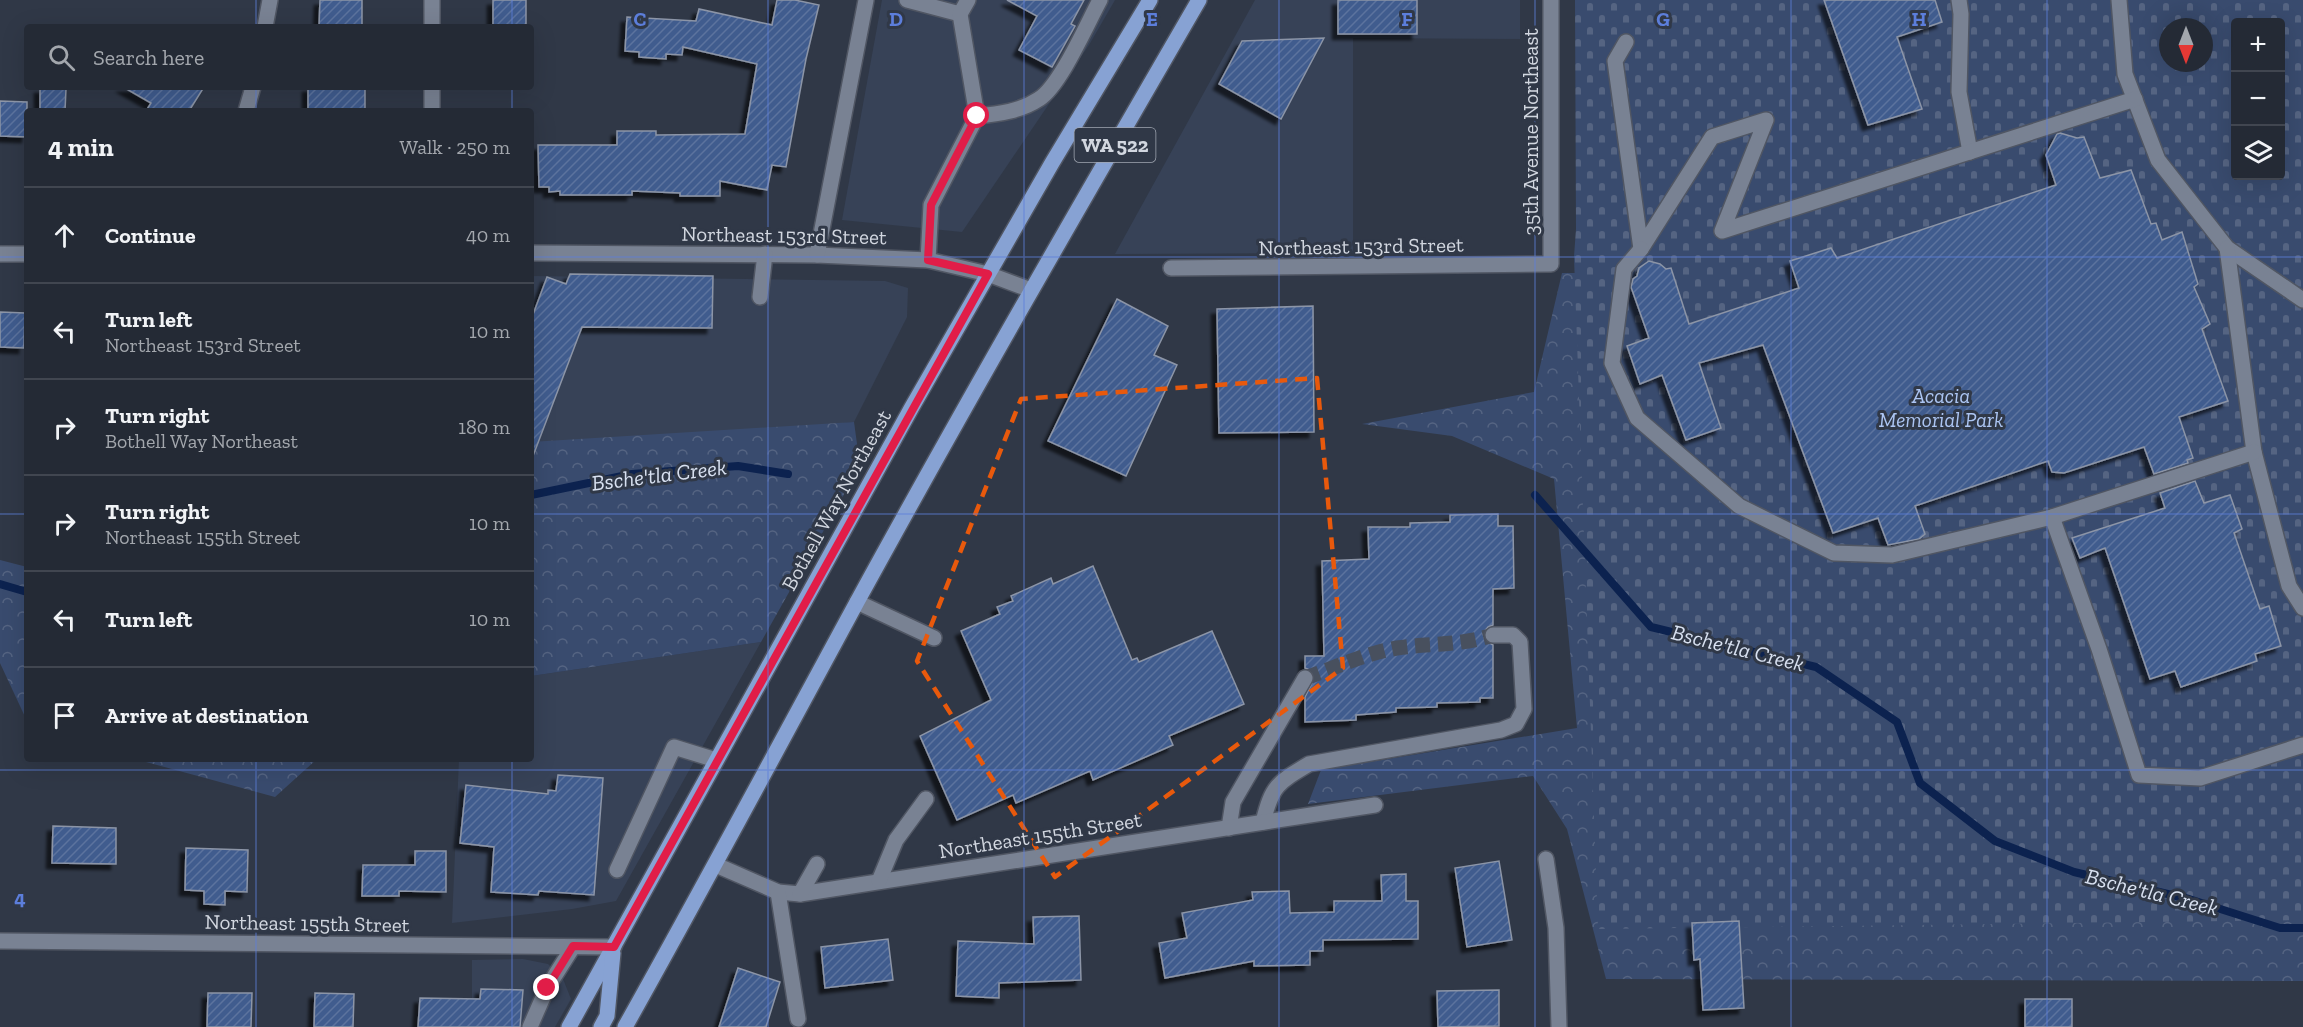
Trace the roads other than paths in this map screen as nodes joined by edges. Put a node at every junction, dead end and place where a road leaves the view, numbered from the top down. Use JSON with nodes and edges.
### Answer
{"nodes":[{"id":1,"x":270,"y":0,"type":"edge"},
{"id":2,"x":432,"y":0,"type":"edge"},
{"id":3,"x":866,"y":0,"type":"edge"},
{"id":4,"x":907,"y":0,"type":"edge"},
{"id":5,"x":968,"y":0,"type":"edge"},
{"id":6,"x":1100,"y":0,"type":"edge"},
{"id":7,"x":1150,"y":0,"type":"edge"},
{"id":8,"x":1198,"y":0,"type":"edge"},
{"id":9,"x":1551,"y":0,"type":"edge"},
{"id":10,"x":1959,"y":0,"type":"edge"},
{"id":11,"x":2119,"y":0,"type":"edge"},
{"id":12,"x":960,"y":15,"type":"junction"},
{"id":13,"x":266,"y":24,"type":"edge"},
{"id":14,"x":432,"y":24,"type":"edge"},
{"id":15,"x":1626,"y":42,"type":"dead end"},
{"id":16,"x":252,"y":90,"type":"edge"},
{"id":17,"x":432,"y":90,"type":"edge"},
{"id":18,"x":2135,"y":99,"type":"junction"},
{"id":19,"x":247,"y":108,"type":"edge"},
{"id":20,"x":432,"y":108,"type":"edge"},
{"id":21,"x":977,"y":116,"type":"junction"},
{"id":22,"x":1970,"y":152,"type":"junction"},
{"id":23,"x":2227,"y":248,"type":"junction"},
{"id":24,"x":1641,"y":249,"type":"junction"},
{"id":25,"x":534,"y":253,"type":"edge"},
{"id":26,"x":24,"y":254,"type":"edge"},
{"id":27,"x":765,"y":254,"type":"junction"},
{"id":28,"x":0,"y":255,"type":"edge"},
{"id":29,"x":817,"y":255,"type":"junction"},
{"id":30,"x":928,"y":260,"type":"junction"},
{"id":31,"x":1551,"y":264,"type":"joint"},
{"id":32,"x":1171,"y":268,"type":"dead end"},
{"id":33,"x":988,"y":274,"type":"junction"},
{"id":34,"x":1031,"y":290,"type":"junction"},
{"id":35,"x":760,"y":297,"type":"dead end"},
{"id":36,"x":2303,"y":300,"type":"edge"},
{"id":37,"x":2254,"y":452,"type":"junction"},
{"id":38,"x":2052,"y":517,"type":"junction"},
{"id":39,"x":857,"y":602,"type":"junction"},
{"id":40,"x":2303,"y":608,"type":"edge"},
{"id":41,"x":1493,"y":635,"type":"tunnel mouth"},
{"id":42,"x":934,"y":638,"type":"dead end"},
{"id":43,"x":1305,"y":678,"type":"tunnel mouth"},
{"id":44,"x":2303,"y":745,"type":"edge"},
{"id":45,"x":716,"y":760,"type":"junction"},
{"id":46,"x":926,"y":799,"type":"dead end"},
{"id":47,"x":1375,"y":805,"type":"dead end"},
{"id":48,"x":1263,"y":822,"type":"junction"},
{"id":49,"x":1229,"y":828,"type":"junction"},
{"id":50,"x":1546,"y":859,"type":"dead end"},
{"id":51,"x":817,"y":864,"type":"dead end"},
{"id":52,"x":716,"y":865,"type":"junction"},
{"id":53,"x":616,"y":870,"type":"dead end"},
{"id":54,"x":879,"y":881,"type":"junction"},
{"id":55,"x":778,"y":892,"type":"junction"},
{"id":56,"x":800,"y":894,"type":"junction"},
{"id":57,"x":0,"y":941,"type":"edge"},
{"id":58,"x":573,"y":946,"type":"junction"},
{"id":59,"x":614,"y":947,"type":"junction"},
{"id":60,"x":798,"y":1018,"type":"dead end"},
{"id":61,"x":530,"y":1027,"type":"edge"},
{"id":62,"x":569,"y":1027,"type":"edge"},
{"id":63,"x":601,"y":1027,"type":"edge"},
{"id":64,"x":625,"y":1027,"type":"edge"},
{"id":65,"x":1560,"y":1027,"type":"edge"}],
"edges":[{"from":1,"to":13,"type":"street"},
{"from":2,"to":14,"type":"street"},
{"from":3,"to":29,"type":"street"},
{"from":4,"to":12,"type":"street"},
{"from":5,"to":12,"type":"street"},
{"from":6,"to":21,"type":"street"},
{"from":7,"to":33,"type":"main road","name":"Bothell Way Northeast","number":"WA 522"},
{"from":8,"to":34,"type":"main road","number":"WA 522"},
{"from":9,"to":31,"type":"street","name":"35th Avenue Northeast"},
{"from":10,"to":22,"type":"street"},
{"from":11,"to":18,"type":"street"},
{"from":12,"to":21,"type":"street"},
{"from":15,"to":24,"type":"street"},
{"from":16,"to":19,"type":"street"},
{"from":17,"to":20,"type":"street"},
{"from":18,"to":22,"type":"street"},
{"from":18,"to":23,"type":"street"},
{"from":21,"to":30,"type":"street"},
{"from":22,"to":24,"type":"street"},
{"from":23,"to":36,"type":"street"},
{"from":23,"to":37,"type":"street"},
{"from":24,"to":38,"type":"street"},
{"from":25,"to":27,"type":"street","name":"Northeast 153rd Street"},
{"from":26,"to":28,"type":"street"},
{"from":27,"to":29,"type":"street","name":"Northeast 153rd Street"},
{"from":27,"to":35,"type":"street"},
{"from":29,"to":30,"type":"street","name":"Northeast 153rd Street"},
{"from":30,"to":33,"type":"street","name":"Northeast 153rd Street"},
{"from":31,"to":32,"type":"street","name":"Northeast 153rd Street"},
{"from":33,"to":34,"type":"street","name":"Northeast 153rd Street"},
{"from":33,"to":45,"type":"main road","name":"Bothell Way Northeast","number":"WA 522"},
{"from":34,"to":39,"type":"main road","number":"WA 522"},
{"from":37,"to":38,"type":"street"},
{"from":37,"to":40,"type":"street"},
{"from":38,"to":44,"type":"street"},
{"from":39,"to":42,"type":"street"},
{"from":39,"to":52,"type":"main road","number":"WA 522"},
{"from":41,"to":48,"type":"street"},
{"from":43,"to":49,"type":"street"},
{"from":45,"to":53,"type":"street"},
{"from":45,"to":59,"type":"main road","name":"Bothell Way Northeast","number":"WA 522"},
{"from":46,"to":54,"type":"street"},
{"from":47,"to":48,"type":"street","name":"Northeast 155th Street"},
{"from":48,"to":49,"type":"street","name":"Northeast 155th Street"},
{"from":49,"to":54,"type":"street","name":"Northeast 155th Street"},
{"from":50,"to":65,"type":"street"},
{"from":51,"to":56,"type":"street"},
{"from":52,"to":55,"type":"street","name":"Northeast 155th Street"},
{"from":52,"to":64,"type":"main road","number":"WA 522"},
{"from":54,"to":56,"type":"street","name":"Northeast 155th Street"},
{"from":55,"to":56,"type":"street","name":"Northeast 155th Street"},
{"from":55,"to":60,"type":"street"},
{"from":57,"to":58,"type":"street","name":"Northeast 155th Street"},
{"from":58,"to":59,"type":"street","name":"Northeast 155th Street"},
{"from":58,"to":61,"type":"street"},
{"from":59,"to":62,"type":"main road","name":"Bothell Way Northeast","number":"WA 522"},
{"from":59,"to":63,"type":"main road"}]}
